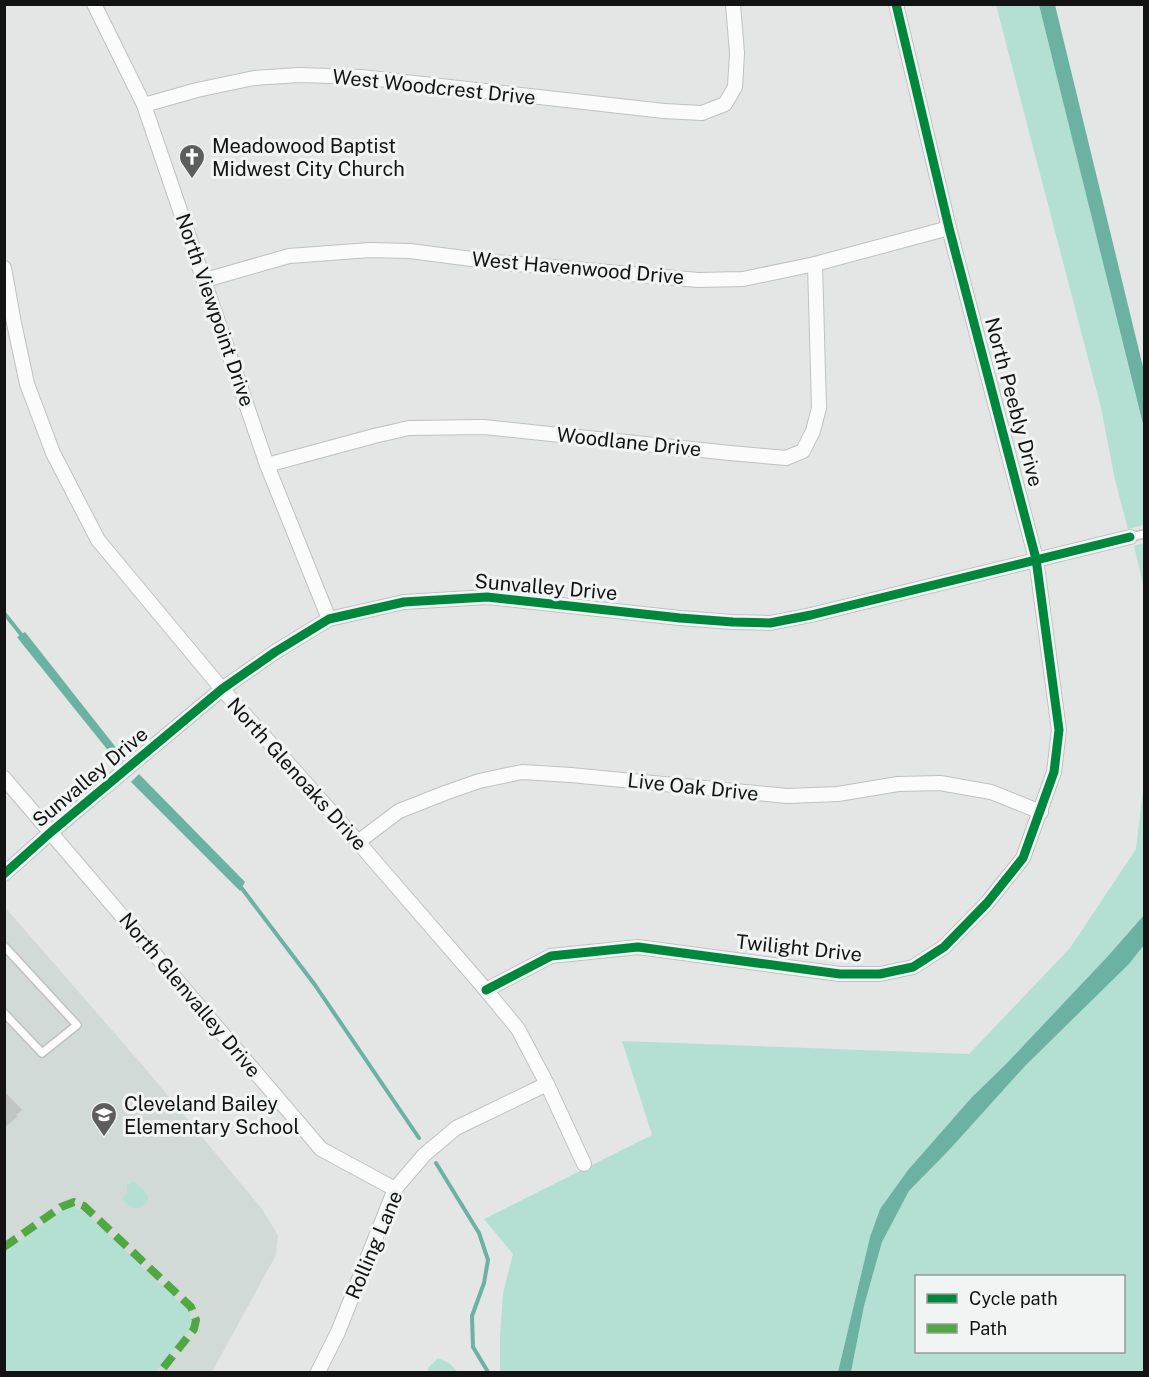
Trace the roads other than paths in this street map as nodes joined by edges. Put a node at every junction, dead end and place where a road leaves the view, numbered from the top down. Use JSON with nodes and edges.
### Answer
{"nodes":[{"id":1,"x":94,"y":4,"type":"edge"},
{"id":2,"x":733,"y":4,"type":"edge"},
{"id":3,"x":896,"y":4,"type":"edge"},
{"id":4,"x":144,"y":105,"type":"junction"},
{"id":5,"x":949,"y":228,"type":"junction"},
{"id":6,"x":815,"y":264,"type":"junction"},
{"id":7,"x":4,"y":268,"type":"edge"},
{"id":8,"x":204,"y":280,"type":"junction"},
{"id":9,"x":267,"y":465,"type":"junction"},
{"id":10,"x":1144,"y":534,"type":"edge"},
{"id":11,"x":1130,"y":537,"type":"joint"},
{"id":12,"x":1036,"y":559,"type":"junction"},
{"id":13,"x":329,"y":619,"type":"junction"},
{"id":14,"x":222,"y":689,"type":"junction"},
{"id":15,"x":4,"y":778,"type":"edge"},
{"id":16,"x":1041,"y":812,"type":"junction"},
{"id":17,"x":51,"y":832,"type":"junction"},
{"id":18,"x":358,"y":842,"type":"junction"},
{"id":19,"x":4,"y":874,"type":"edge"},
{"id":20,"x":4,"y":946,"type":"edge"},
{"id":21,"x":486,"y":990,"type":"junction"},
{"id":22,"x":4,"y":1013,"type":"edge"},
{"id":23,"x":547,"y":1084,"type":"junction"},
{"id":24,"x":584,"y":1164,"type":"dead end"},
{"id":25,"x":395,"y":1189,"type":"junction"},
{"id":26,"x":318,"y":1372,"type":"edge"}],
"edges":[{"from":1,"to":4,"type":"street","name":"North Viewpoint Drive"},
{"from":2,"to":4,"type":"street","name":"West Woodcrest Drive"},
{"from":3,"to":5,"type":"street","name":"North Peebly Drive"},
{"from":4,"to":8,"type":"street","name":"North Viewpoint Drive"},
{"from":5,"to":6,"type":"street","name":"West Havenwood Drive"},
{"from":5,"to":12,"type":"street","name":"North Peebly Drive"},
{"from":6,"to":8,"type":"street","name":"West Havenwood Drive"},
{"from":6,"to":9,"type":"street","name":"Woodlane Drive"},
{"from":7,"to":14,"type":"street","name":"North Glenoaks Drive"},
{"from":8,"to":9,"type":"street","name":"North Viewpoint Drive"},
{"from":9,"to":13,"type":"street","name":"North Viewpoint Drive"},
{"from":10,"to":11,"type":"lane"},
{"from":11,"to":12,"type":"street","name":"Sunvalley Drive"},
{"from":12,"to":13,"type":"street","name":"Sunvalley Drive"},
{"from":12,"to":16,"type":"street","name":"North Peebly Drive"},
{"from":13,"to":14,"type":"street","name":"Sunvalley Drive"},
{"from":14,"to":17,"type":"street","name":"Sunvalley Drive"},
{"from":14,"to":18,"type":"street","name":"North Glenoaks Drive"},
{"from":15,"to":17,"type":"street","name":"North Glenvalley Drive"},
{"from":16,"to":18,"type":"street","name":"Live Oak Drive"},
{"from":16,"to":21,"type":"street","name":"Twilight Drive"},
{"from":17,"to":19,"type":"street","name":"Sunvalley Drive"},
{"from":17,"to":25,"type":"street","name":"North Glenvalley Drive"},
{"from":18,"to":21,"type":"street","name":"North Glenoaks Drive"},
{"from":20,"to":22,"type":"lane"},
{"from":21,"to":23,"type":"street","name":"North Glenoaks Drive"},
{"from":23,"to":24,"type":"street","name":"North Glenoaks Drive"},
{"from":23,"to":25,"type":"street","name":"Rolling Lane"},
{"from":25,"to":26,"type":"street","name":"Rolling Lane"}]}
